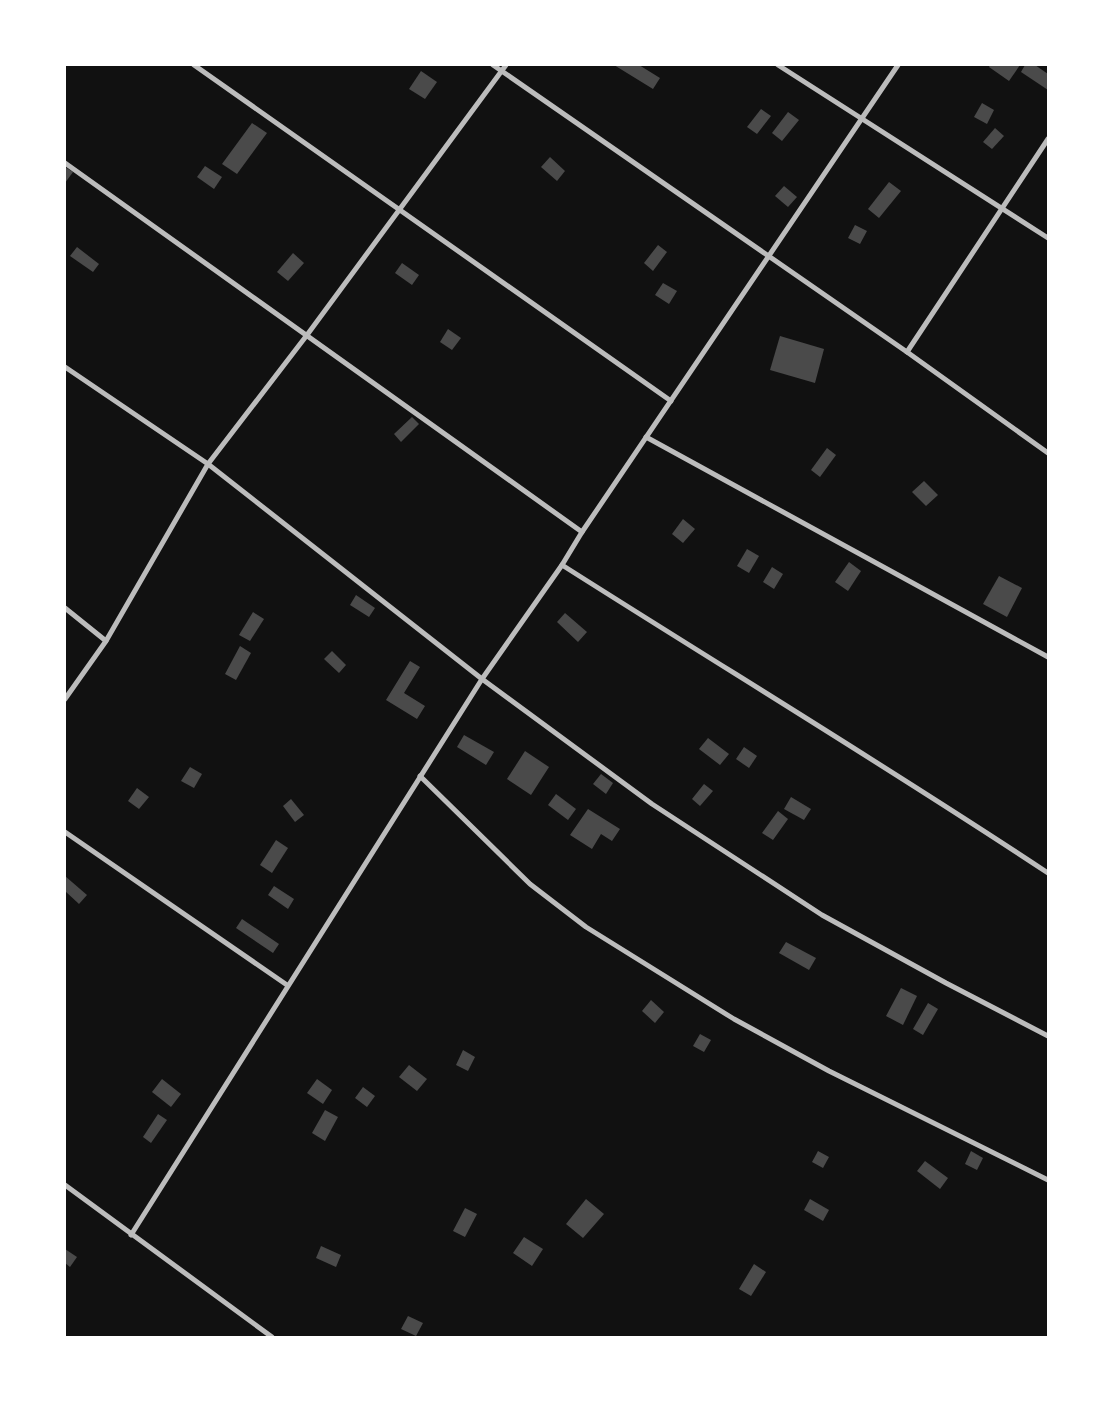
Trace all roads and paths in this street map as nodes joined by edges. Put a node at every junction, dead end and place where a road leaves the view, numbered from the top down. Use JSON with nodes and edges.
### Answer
{"nodes":[{"id":1,"x":194,"y":65,"type":"edge"},
{"id":2,"x":493,"y":65,"type":"edge"},
{"id":3,"x":506,"y":65,"type":"edge"},
{"id":4,"x":778,"y":65,"type":"edge"},
{"id":5,"x":898,"y":65,"type":"edge"},
{"id":6,"x":501,"y":71,"type":"junction"},
{"id":7,"x":861,"y":119,"type":"junction"},
{"id":8,"x":1048,"y":139,"type":"edge"},
{"id":9,"x":65,"y":163,"type":"edge"},
{"id":10,"x":399,"y":208,"type":"junction"},
{"id":11,"x":1002,"y":208,"type":"junction"},
{"id":12,"x":1048,"y":238,"type":"edge"},
{"id":13,"x":769,"y":256,"type":"junction"},
{"id":14,"x":306,"y":335,"type":"junction"},
{"id":15,"x":907,"y":352,"type":"junction"},
{"id":16,"x":65,"y":367,"type":"edge"},
{"id":17,"x":671,"y":401,"type":"junction"},
{"id":18,"x":646,"y":437,"type":"junction"},
{"id":19,"x":1048,"y":453,"type":"edge"},
{"id":20,"x":208,"y":464,"type":"junction"},
{"id":21,"x":582,"y":532,"type":"junction"},
{"id":22,"x":562,"y":565,"type":"junction"},
{"id":23,"x":65,"y":608,"type":"edge"},
{"id":24,"x":106,"y":641,"type":"junction"},
{"id":25,"x":1048,"y":650,"type":"edge"},
{"id":26,"x":1046,"y":657,"type":"edge"},
{"id":27,"x":482,"y":679,"type":"junction"},
{"id":28,"x":65,"y":699,"type":"edge"},
{"id":29,"x":420,"y":776,"type":"junction"},
{"id":30,"x":65,"y":832,"type":"edge"},
{"id":31,"x":1048,"y":873,"type":"edge"},
{"id":32,"x":287,"y":985,"type":"junction"},
{"id":33,"x":1048,"y":1036,"type":"edge"},
{"id":34,"x":1048,"y":1180,"type":"edge"},
{"id":35,"x":65,"y":1185,"type":"edge"},
{"id":36,"x":131,"y":1235,"type":"junction"},
{"id":37,"x":272,"y":1337,"type":"edge"}],
"edges":[{"from":1,"to":10,"type":"street"},
{"from":2,"to":6,"type":"street"},
{"from":3,"to":6,"type":"street"},
{"from":4,"to":7,"type":"street"},
{"from":5,"to":7,"type":"street"},
{"from":6,"to":10,"type":"street"},
{"from":6,"to":13,"type":"street"},
{"from":7,"to":11,"type":"street"},
{"from":7,"to":13,"type":"street"},
{"from":8,"to":11,"type":"street"},
{"from":9,"to":14,"type":"street"},
{"from":10,"to":14,"type":"street"},
{"from":10,"to":17,"type":"street"},
{"from":11,"to":12,"type":"street"},
{"from":11,"to":15,"type":"street"},
{"from":13,"to":15,"type":"street"},
{"from":13,"to":17,"type":"street"},
{"from":14,"to":20,"type":"street"},
{"from":14,"to":21,"type":"street"},
{"from":15,"to":19,"type":"street"},
{"from":16,"to":20,"type":"street"},
{"from":17,"to":18,"type":"street"},
{"from":18,"to":21,"type":"street"},
{"from":18,"to":26,"type":"street"},
{"from":20,"to":24,"type":"street"},
{"from":20,"to":27,"type":"street"},
{"from":21,"to":22,"type":"street"},
{"from":22,"to":27,"type":"street"},
{"from":22,"to":31,"type":"street"},
{"from":23,"to":24,"type":"street"},
{"from":24,"to":28,"type":"street"},
{"from":25,"to":26,"type":"street"},
{"from":27,"to":29,"type":"street"},
{"from":27,"to":33,"type":"street"},
{"from":29,"to":32,"type":"street"},
{"from":29,"to":34,"type":"street"},
{"from":30,"to":32,"type":"street"},
{"from":32,"to":36,"type":"street"},
{"from":35,"to":36,"type":"street"},
{"from":36,"to":37,"type":"street"}]}
